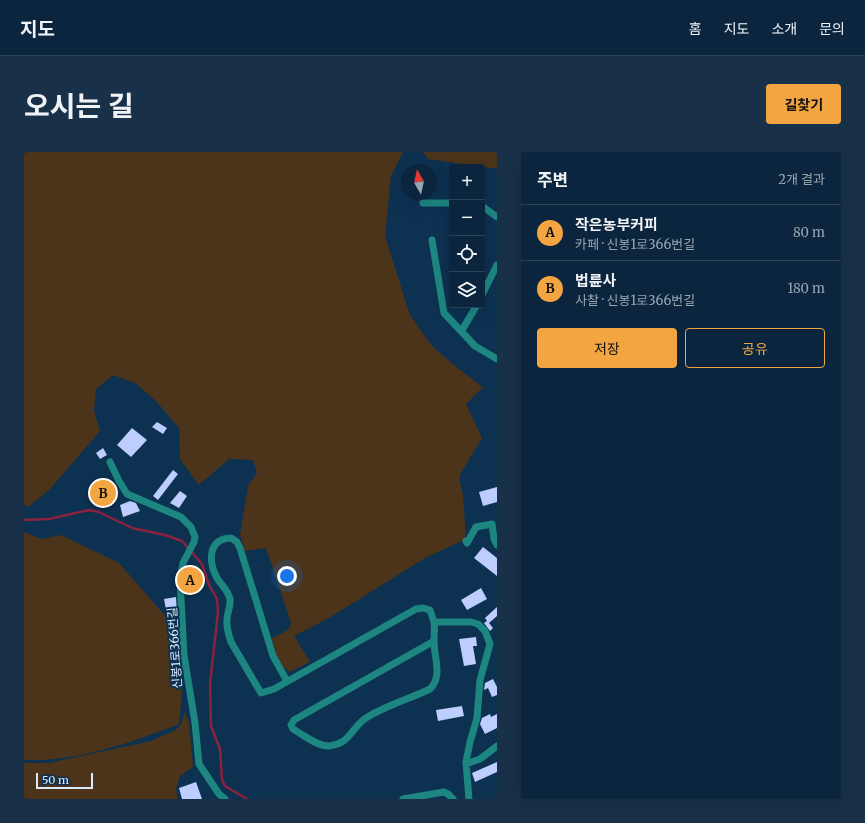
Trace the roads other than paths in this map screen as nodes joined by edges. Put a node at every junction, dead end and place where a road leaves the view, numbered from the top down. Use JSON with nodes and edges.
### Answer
{"nodes":[{"id":1,"x":422,"y":203,"type":"dead end"},
{"id":2,"x":449,"y":204,"type":"edge"},
{"id":3,"x":485,"y":208,"type":"edge"},
{"id":4,"x":497,"y":217,"type":"edge"},
{"id":5,"x":432,"y":240,"type":"dead end"},
{"id":6,"x":497,"y":266,"type":"edge"},
{"id":7,"x":485,"y":289,"type":"edge"},
{"id":8,"x":475,"y":308,"type":"edge"},
{"id":9,"x":462,"y":330,"type":"junction"},
{"id":10,"x":497,"y":359,"type":"edge"},
{"id":11,"x":110,"y":462,"type":"dead end"},
{"id":12,"x":466,"y":541,"type":"dead end"},
{"id":13,"x":497,"y":545,"type":"edge"},
{"id":14,"x":434,"y":622,"type":"junction"},
{"id":15,"x":434,"y":641,"type":"junction"},
{"id":16,"x":494,"y":643,"type":"edge"},
{"id":17,"x":287,"y":681,"type":"junction"},
{"id":18,"x":497,"y":746,"type":"edge"},
{"id":19,"x":466,"y":764,"type":"junction"},
{"id":20,"x":225,"y":799,"type":"edge"},
{"id":21,"x":403,"y":799,"type":"edge"},
{"id":22,"x":452,"y":799,"type":"edge"},
{"id":23,"x":469,"y":799,"type":"edge"}],
"edges":[{"from":1,"to":2,"type":"street"},
{"from":3,"to":4,"type":"street"},
{"from":5,"to":9,"type":"street"},
{"from":6,"to":7,"type":"street"},
{"from":8,"to":9,"type":"street"},
{"from":9,"to":10,"type":"street"},
{"from":11,"to":20,"type":"street","name":"신봉1로366번길"},
{"from":12,"to":13,"type":"street"},
{"from":14,"to":15,"type":"street"},
{"from":14,"to":16,"type":"street"},
{"from":14,"to":17,"type":"street"},
{"from":15,"to":15,"type":"street"},
{"from":16,"to":19,"type":"street"},
{"from":17,"to":17,"type":"street"},
{"from":18,"to":19,"type":"street"},
{"from":19,"to":23,"type":"street"},
{"from":21,"to":22,"type":"street"}]}
